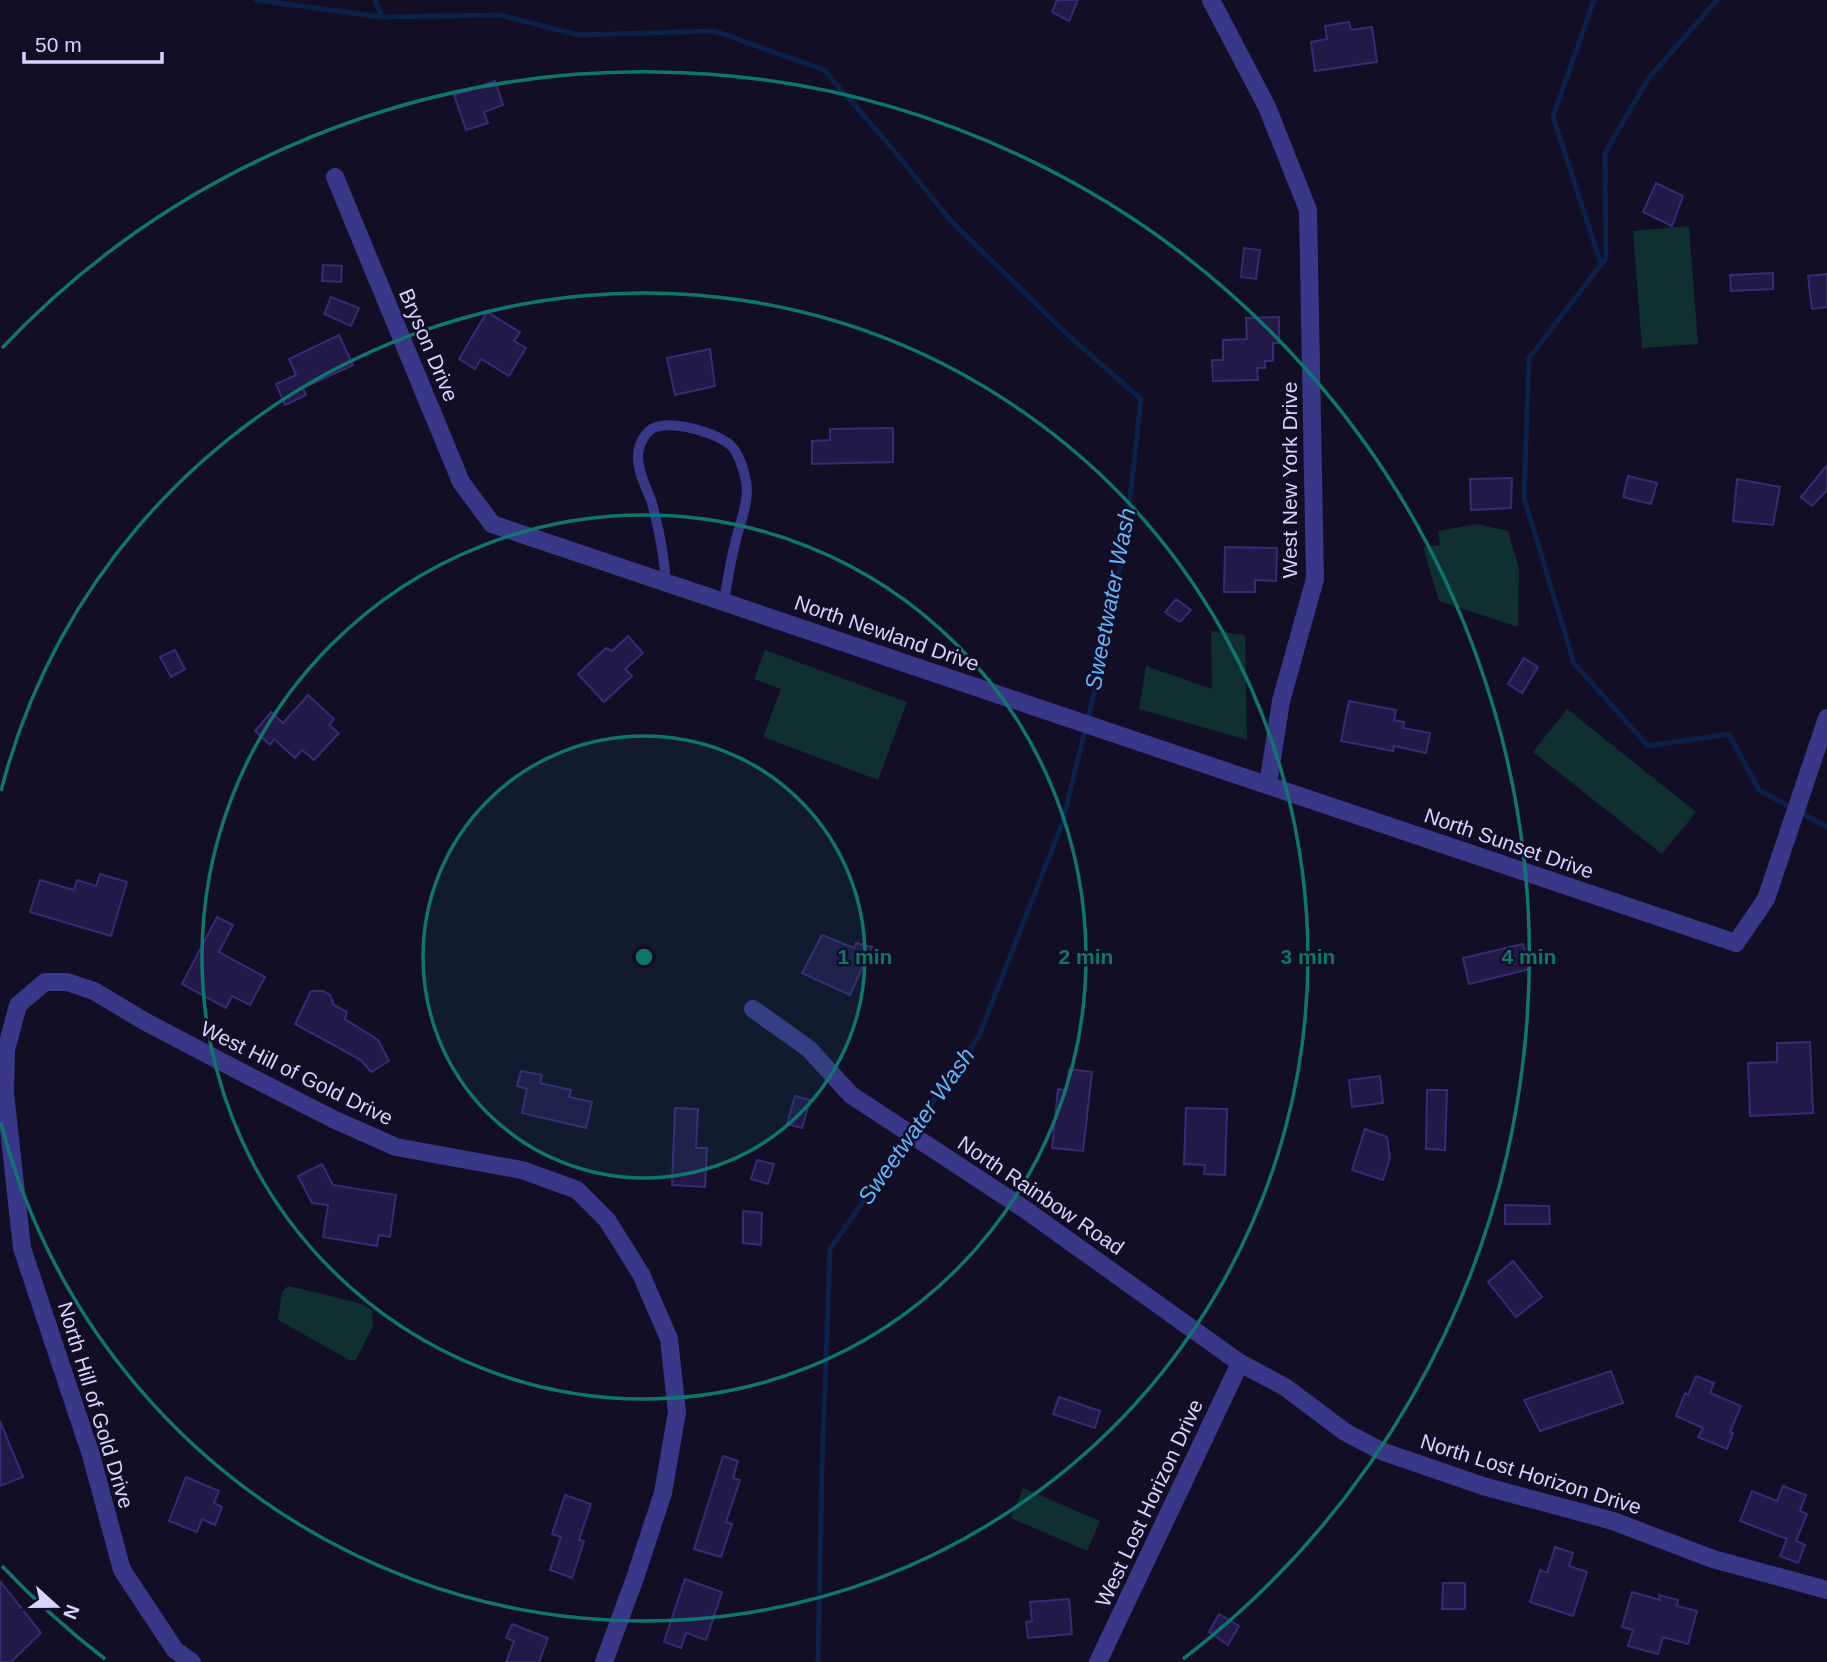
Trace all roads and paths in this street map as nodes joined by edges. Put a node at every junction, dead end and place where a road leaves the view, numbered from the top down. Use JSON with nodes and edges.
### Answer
{"nodes":[{"id":1,"x":1210,"y":0,"type":"edge"},
{"id":2,"x":335,"y":177,"type":"dead end"},
{"id":3,"x":492,"y":524,"type":"joint"},
{"id":4,"x":666,"y":582,"type":"junction"},
{"id":5,"x":724,"y":602,"type":"junction"},
{"id":6,"x":1826,"y":722,"type":"edge"},
{"id":7,"x":1268,"y":785,"type":"junction"},
{"id":8,"x":753,"y":1009,"type":"dead end"},
{"id":9,"x":9,"y":1139,"type":"joint"},
{"id":10,"x":1240,"y":1363,"type":"junction"},
{"id":11,"x":1827,"y":1590,"type":"edge"},
{"id":12,"x":192,"y":1662,"type":"edge"},
{"id":13,"x":604,"y":1662,"type":"edge"},
{"id":14,"x":1098,"y":1662,"type":"edge"}],
"edges":[{"from":1,"to":7,"type":"street","name":"West New York Drive"},
{"from":2,"to":3,"type":"street","name":"Bryson Drive"},
{"from":3,"to":4,"type":"street","name":"North Newland Drive"},
{"from":4,"to":5,"type":"street","name":"North Newland Drive"},
{"from":4,"to":5,"type":"lane"},
{"from":5,"to":7,"type":"street","name":"North Newland Drive"},
{"from":6,"to":7,"type":"street","name":"North Sunset Drive"},
{"from":8,"to":10,"type":"street","name":"North Rainbow Road"},
{"from":9,"to":12,"type":"street","name":"North Hill of Gold Drive"},
{"from":9,"to":13,"type":"street","name":"West Hill of Gold Drive"},
{"from":10,"to":11,"type":"street","name":"North Lost Horizon Drive"},
{"from":10,"to":14,"type":"street","name":"West Lost Horizon Drive"}]}
